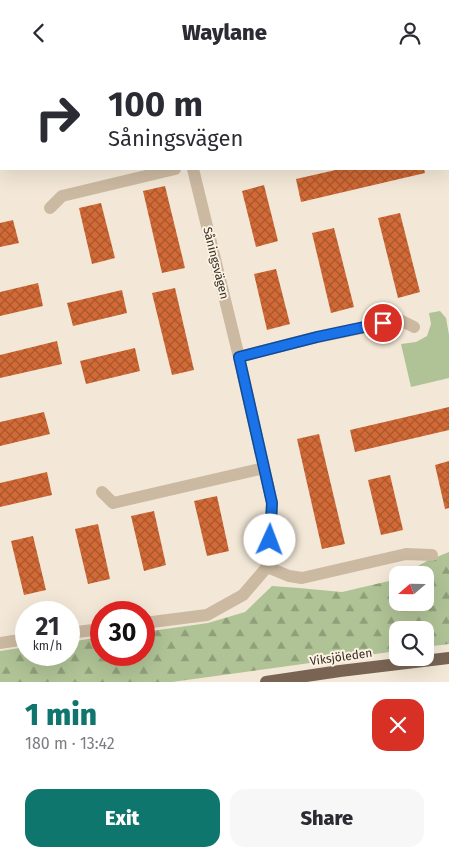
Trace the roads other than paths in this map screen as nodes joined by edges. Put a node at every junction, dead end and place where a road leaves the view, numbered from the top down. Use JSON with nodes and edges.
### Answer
{"nodes":[{"id":1,"x":171,"y":170,"type":"edge"},
{"id":2,"x":193,"y":170,"type":"edge"},
{"id":3,"x":50,"y":208,"type":"dead end"},
{"id":4,"x":414,"y":327,"type":"dead end"},
{"id":5,"x":239,"y":357,"type":"junction"},
{"id":6,"x":264,"y":468,"type":"junction"},
{"id":7,"x":102,"y":492,"type":"dead end"},
{"id":8,"x":432,"y":555,"type":"dead end"},
{"id":9,"x":267,"y":567,"type":"junction"},
{"id":10,"x":155,"y":622,"type":"edge"},
{"id":11,"x":15,"y":641,"type":"edge"},
{"id":12,"x":0,"y":643,"type":"edge"},
{"id":13,"x":449,"y":658,"type":"edge"},
{"id":14,"x":266,"y":682,"type":"edge"}],
"edges":[{"from":1,"to":3,"type":"street"},
{"from":2,"to":5,"type":"street","name":"Såningsvägen"},
{"from":4,"to":5,"type":"street"},
{"from":5,"to":6,"type":"street","name":"Såningsvägen"},
{"from":6,"to":7,"type":"street"},
{"from":6,"to":9,"type":"street","name":"Såningsvägen"},
{"from":8,"to":9,"type":"street"},
{"from":9,"to":10,"type":"street"},
{"from":11,"to":12,"type":"street"},
{"from":13,"to":14,"type":"main road","name":"Viksjöleden"}]}
